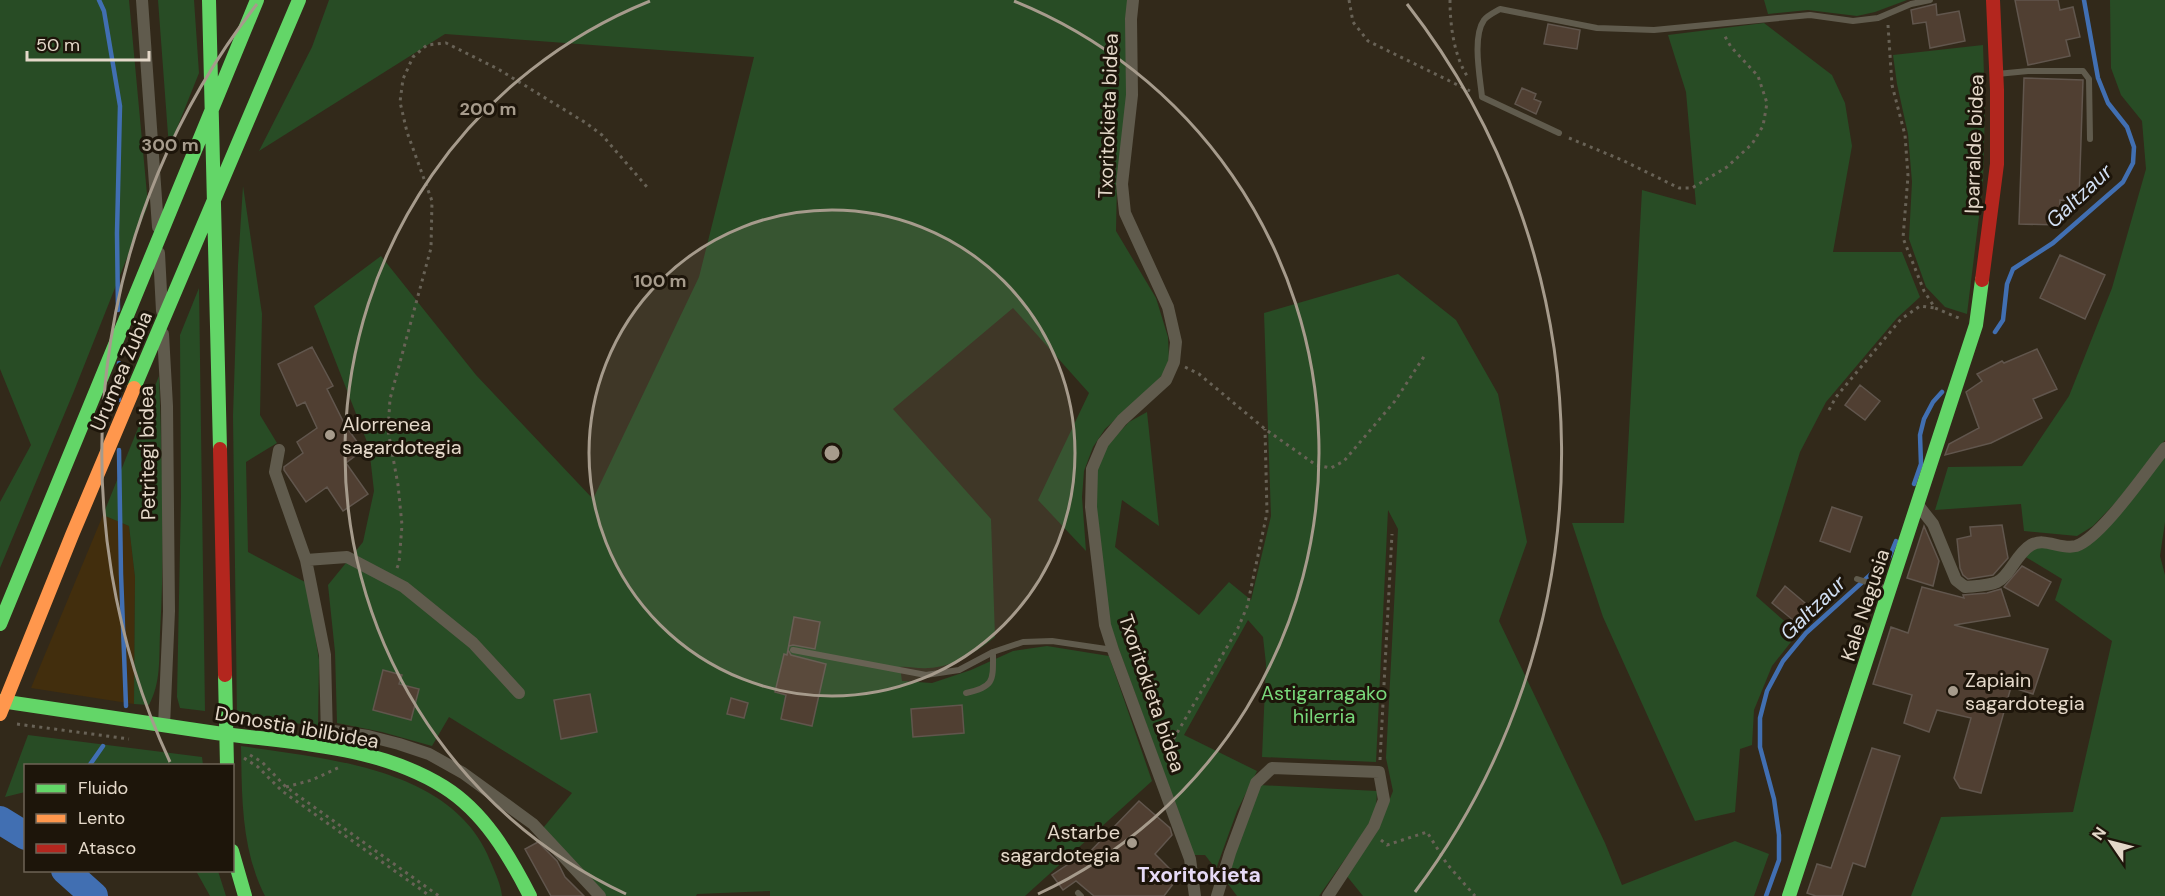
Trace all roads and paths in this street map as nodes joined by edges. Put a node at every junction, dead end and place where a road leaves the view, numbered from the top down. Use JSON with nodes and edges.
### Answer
{"nodes":[{"id":1,"x":142,"y":0,"type":"edge"},
{"id":2,"x":209,"y":0,"type":"edge"},
{"id":3,"x":216,"y":0,"type":"edge"},
{"id":4,"x":257,"y":0,"type":"edge"},
{"id":5,"x":299,"y":0,"type":"edge"},
{"id":6,"x":1132,"y":0,"type":"edge"},
{"id":7,"x":1349,"y":0,"type":"edge"},
{"id":8,"x":1450,"y":0,"type":"edge"},
{"id":9,"x":1930,"y":0,"type":"edge"},
{"id":10,"x":1993,"y":0,"type":"edge"},
{"id":11,"x":1887,"y":14,"type":"junction"},
{"id":12,"x":1725,"y":22,"type":"junction"},
{"id":13,"x":210,"y":26,"type":"junction"},
{"id":14,"x":1996,"y":74,"type":"junction"},
{"id":15,"x":1482,"y":97,"type":"junction"},
{"id":16,"x":1558,"y":133,"type":"joint"},
{"id":17,"x":2090,"y":139,"type":"dead end"},
{"id":18,"x":647,"y":187,"type":"dead end"},
{"id":19,"x":1935,"y":308,"type":"junction"},
{"id":20,"x":1976,"y":325,"type":"junction"},
{"id":21,"x":1425,"y":355,"type":"dead end"},
{"id":22,"x":1174,"y":362,"type":"junction"},
{"id":23,"x":1829,"y":410,"type":"dead end"},
{"id":24,"x":1265,"y":429,"type":"junction"},
{"id":25,"x":2165,"y":448,"type":"edge"},
{"id":26,"x":279,"y":450,"type":"dead end"},
{"id":27,"x":1918,"y":505,"type":"junction"},
{"id":28,"x":1392,"y":534,"type":"dead end"},
{"id":29,"x":306,"y":560,"type":"junction"},
{"id":30,"x":1857,"y":579,"type":"dead end"},
{"id":31,"x":392,"y":581,"type":"junction"},
{"id":32,"x":1891,"y":589,"type":"junction"},
{"id":33,"x":0,"y":624,"type":"edge"},
{"id":34,"x":793,"y":650,"type":"dead end"},
{"id":35,"x":1113,"y":650,"type":"junction"},
{"id":36,"x":993,"y":652,"type":"junction"},
{"id":37,"x":519,"y":693,"type":"dead end"},
{"id":38,"x":966,"y":693,"type":"dead end"},
{"id":39,"x":0,"y":701,"type":"edge"},
{"id":40,"x":0,"y":714,"type":"edge"},
{"id":41,"x":164,"y":726,"type":"junction"},
{"id":42,"x":327,"y":730,"type":"junction"},
{"id":43,"x":326,"y":748,"type":"junction"},
{"id":44,"x":363,"y":756,"type":"junction"},
{"id":45,"x":227,"y":764,"type":"edge"},
{"id":46,"x":1158,"y":771,"type":"junction"},
{"id":47,"x":1379,"y":772,"type":"junction"},
{"id":48,"x":286,"y":787,"type":"dead end"},
{"id":49,"x":1370,"y":832,"type":"junction"},
{"id":50,"x":234,"y":861,"type":"edge"},
{"id":51,"x":527,"y":893,"type":"edge"},
{"id":52,"x":245,"y":896,"type":"edge"},
{"id":53,"x":600,"y":896,"type":"edge"},
{"id":54,"x":1195,"y":896,"type":"edge"},
{"id":55,"x":1217,"y":896,"type":"edge"},
{"id":56,"x":1328,"y":896,"type":"edge"},
{"id":57,"x":1475,"y":896,"type":"edge"},
{"id":58,"x":1789,"y":896,"type":"edge"}],
"edges":[{"from":1,"to":41,"type":"street","name":"Petritegi bidea"},
{"from":2,"to":13,"type":"main road"},
{"from":3,"to":13,"type":"main road"},
{"from":4,"to":33,"type":"main road","name":"Urumea Zubia"},
{"from":5,"to":40,"type":"main road","name":"Urumea Zubia"},
{"from":6,"to":22,"type":"street","name":"Txoritokieta bidea"},
{"from":7,"to":15,"type":"path"},
{"from":8,"to":15,"type":"path"},
{"from":9,"to":11,"type":"lane"},
{"from":10,"to":14,"type":"main road","name":"Iparralde bidea"},
{"from":11,"to":12,"type":"lane"},
{"from":11,"to":19,"type":"path"},
{"from":12,"to":15,"type":"lane"},
{"from":12,"to":16,"type":"path"},
{"from":13,"to":45,"type":"main road"},
{"from":14,"to":17,"type":"lane"},
{"from":14,"to":20,"type":"main road","name":"Iparralde bidea"},
{"from":15,"to":16,"type":"lane"},
{"from":18,"to":31,"type":"path"},
{"from":19,"to":20,"type":"path"},
{"from":19,"to":23,"type":"path"},
{"from":20,"to":27,"type":"main road","name":"Kale Nagusia"},
{"from":21,"to":24,"type":"path"},
{"from":22,"to":24,"type":"path"},
{"from":22,"to":35,"type":"street","name":"Txoritokieta bidea"},
{"from":24,"to":46,"type":"path"},
{"from":25,"to":27,"type":"street"},
{"from":26,"to":29,"type":"street"},
{"from":27,"to":32,"type":"main road","name":"Kale Nagusia"},
{"from":28,"to":47,"type":"path"},
{"from":29,"to":31,"type":"street"},
{"from":29,"to":42,"type":"street"},
{"from":30,"to":32,"type":"lane"},
{"from":31,"to":37,"type":"street"},
{"from":32,"to":58,"type":"main road","name":"Kale Nagusia"},
{"from":34,"to":36,"type":"lane"},
{"from":35,"to":36,"type":"lane"},
{"from":35,"to":46,"type":"street","name":"Txoritokieta bidea"},
{"from":36,"to":38,"type":"lane"},
{"from":39,"to":41,"type":"main road","name":"Donostia ibilbidea"},
{"from":41,"to":43,"type":"main road","name":"Donostia ibilbidea"},
{"from":42,"to":43,"type":"street"},
{"from":42,"to":53,"type":"street"},
{"from":43,"to":44,"type":"main road","name":"Donostia ibilbidea"},
{"from":44,"to":48,"type":"path"},
{"from":44,"to":51,"type":"main road","name":"Donostia ibilbidea"},
{"from":46,"to":54,"type":"street","name":"Txoritokieta bidea"},
{"from":47,"to":49,"type":"street"},
{"from":47,"to":55,"type":"street"},
{"from":49,"to":56,"type":"street"},
{"from":49,"to":57,"type":"path"},
{"from":50,"to":52,"type":"main road"}]}
